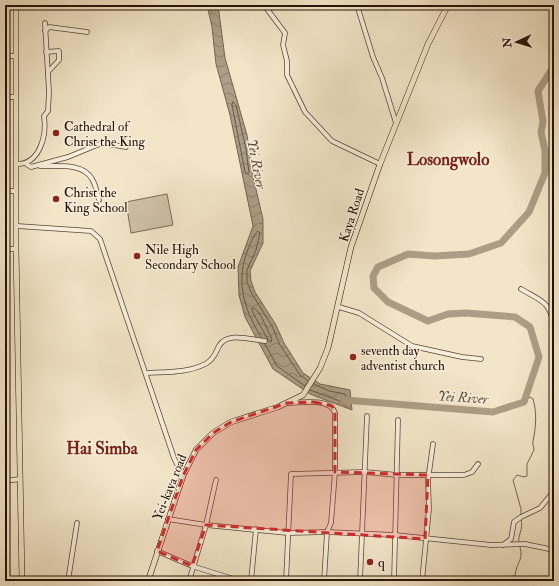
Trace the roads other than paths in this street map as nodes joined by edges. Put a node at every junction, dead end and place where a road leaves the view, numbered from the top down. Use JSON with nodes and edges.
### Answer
{"nodes":[{"id":1,"x":16,"y":5,"type":"edge"},
{"id":2,"x":264,"y":5,"type":"edge"},
{"id":3,"x":357,"y":5,"type":"edge"},
{"id":4,"x":448,"y":5,"type":"edge"},
{"id":5,"x":45,"y":23,"type":"dead end"},
{"id":6,"x":45,"y":31,"type":"junction"},
{"id":7,"x":87,"y":32,"type":"dead end"},
{"id":8,"x":46,"y":52,"type":"junction"},
{"id":9,"x":5,"y":56,"type":"edge"},
{"id":10,"x":15,"y":56,"type":"junction"},
{"id":11,"x":48,"y":72,"type":"junction"},
{"id":12,"x":5,"y":97,"type":"edge"},
{"id":13,"x":15,"y":97,"type":"junction"},
{"id":14,"x":396,"y":123,"type":"junction"},
{"id":15,"x":126,"y":147,"type":"dead end"},
{"id":16,"x":25,"y":163,"type":"junction"},
{"id":17,"x":16,"y":164,"type":"junction"},
{"id":18,"x":380,"y":164,"type":"junction"},
{"id":19,"x":36,"y":166,"type":"junction"},
{"id":20,"x":5,"y":191,"type":"edge"},
{"id":21,"x":16,"y":191,"type":"junction"},
{"id":22,"x":99,"y":200,"type":"dead end"},
{"id":23,"x":17,"y":226,"type":"junction"},
{"id":24,"x":5,"y":249,"type":"edge"},
{"id":25,"x":16,"y":249,"type":"junction"},
{"id":26,"x":521,"y":289,"type":"dead end"},
{"id":27,"x":339,"y":307,"type":"junction"},
{"id":28,"x":554,"y":326,"type":"edge"},
{"id":29,"x":265,"y":341,"type":"dead end"},
{"id":30,"x":481,"y":359,"type":"dead end"},
{"id":31,"x":146,"y":373,"type":"junction"},
{"id":32,"x":303,"y":395,"type":"joint"},
{"id":33,"x":287,"y":403,"type":"junction"},
{"id":34,"x":367,"y":416,"type":"dead end"},
{"id":35,"x":398,"y":420,"type":"dead end"},
{"id":36,"x":433,"y":444,"type":"dead end"},
{"id":37,"x":478,"y":464,"type":"dead end"},
{"id":38,"x":335,"y":472,"type":"junction"},
{"id":39,"x":365,"y":472,"type":"junction"},
{"id":40,"x":397,"y":475,"type":"junction"},
{"id":41,"x":183,"y":476,"type":"junction"},
{"id":42,"x":428,"y":476,"type":"junction"},
{"id":43,"x":20,"y":479,"type":"junction"},
{"id":44,"x":216,"y":480,"type":"dead end"},
{"id":45,"x":5,"y":481,"type":"edge"},
{"id":46,"x":554,"y":491,"type":"edge"},
{"id":47,"x":168,"y":519,"type":"junction"},
{"id":48,"x":77,"y":523,"type":"dead end"},
{"id":49,"x":206,"y":525,"type":"junction"},
{"id":50,"x":256,"y":529,"type":"junction"},
{"id":51,"x":327,"y":532,"type":"junction"},
{"id":52,"x":288,"y":533,"type":"junction"},
{"id":53,"x":362,"y":535,"type":"junction"},
{"id":54,"x":395,"y":535,"type":"junction"},
{"id":55,"x":425,"y":539,"type":"junction"},
{"id":56,"x":503,"y":545,"type":"junction"},
{"id":57,"x":554,"y":550,"type":"edge"},
{"id":58,"x":157,"y":551,"type":"junction"},
{"id":59,"x":192,"y":566,"type":"junction"},
{"id":60,"x":22,"y":581,"type":"edge"},
{"id":61,"x":68,"y":581,"type":"edge"},
{"id":62,"x":148,"y":581,"type":"edge"},
{"id":63,"x":189,"y":581,"type":"edge"},
{"id":64,"x":240,"y":581,"type":"edge"},
{"id":65,"x":251,"y":581,"type":"edge"},
{"id":66,"x":286,"y":581,"type":"edge"},
{"id":67,"x":324,"y":581,"type":"edge"},
{"id":68,"x":360,"y":581,"type":"edge"},
{"id":69,"x":394,"y":581,"type":"edge"},
{"id":70,"x":422,"y":581,"type":"edge"}],
"edges":[{"from":1,"to":10,"type":"main road"},
{"from":2,"to":18,"type":"street"},
{"from":3,"to":14,"type":"street"},
{"from":4,"to":14,"type":"main road","name":"Kaya Road"},
{"from":5,"to":6,"type":"street"},
{"from":6,"to":7,"type":"street"},
{"from":6,"to":8,"type":"street"},
{"from":8,"to":11,"type":"street"},
{"from":8,"to":11,"type":"street"},
{"from":9,"to":10,"type":"street"},
{"from":10,"to":13,"type":"main road"},
{"from":11,"to":16,"type":"street"},
{"from":12,"to":13,"type":"street"},
{"from":13,"to":17,"type":"main road"},
{"from":14,"to":18,"type":"main road","name":"Kaya Road"},
{"from":15,"to":19,"type":"street"},
{"from":16,"to":17,"type":"street"},
{"from":16,"to":19,"type":"street"},
{"from":17,"to":21,"type":"main road"},
{"from":18,"to":27,"type":"main road","name":"Kaya Road"},
{"from":19,"to":22,"type":"street"},
{"from":20,"to":21,"type":"street"},
{"from":21,"to":23,"type":"main road"},
{"from":23,"to":25,"type":"main road"},
{"from":23,"to":31,"type":"street"},
{"from":24,"to":25,"type":"street"},
{"from":25,"to":43,"type":"main road"},
{"from":26,"to":28,"type":"street"},
{"from":27,"to":30,"type":"street"},
{"from":27,"to":32,"type":"main road","name":"Kaya Road"},
{"from":29,"to":31,"type":"street"},
{"from":31,"to":41,"type":"street"},
{"from":32,"to":33,"type":"main road","name":"Yei-kaya road"},
{"from":33,"to":38,"type":"street"},
{"from":33,"to":41,"type":"main road","name":"Yei-kaya road"},
{"from":34,"to":39,"type":"street"},
{"from":35,"to":40,"type":"street"},
{"from":36,"to":42,"type":"street"},
{"from":37,"to":42,"type":"street"},
{"from":38,"to":39,"type":"street"},
{"from":38,"to":51,"type":"street"},
{"from":38,"to":52,"type":"street"},
{"from":39,"to":40,"type":"street"},
{"from":39,"to":53,"type":"street"},
{"from":40,"to":42,"type":"street"},
{"from":40,"to":54,"type":"street"},
{"from":41,"to":47,"type":"main road","name":"Yei-kaya road"},
{"from":42,"to":55,"type":"street"},
{"from":43,"to":45,"type":"street"},
{"from":43,"to":60,"type":"main road"},
{"from":44,"to":49,"type":"street"},
{"from":46,"to":56,"type":"street"},
{"from":47,"to":49,"type":"street"},
{"from":47,"to":58,"type":"main road","name":"Yei-kaya road"},
{"from":48,"to":61,"type":"street"},
{"from":49,"to":50,"type":"street"},
{"from":49,"to":59,"type":"street"},
{"from":50,"to":52,"type":"street"},
{"from":50,"to":65,"type":"street"},
{"from":51,"to":52,"type":"street"},
{"from":51,"to":53,"type":"street"},
{"from":51,"to":67,"type":"street"},
{"from":52,"to":66,"type":"street"},
{"from":53,"to":54,"type":"street"},
{"from":53,"to":68,"type":"street"},
{"from":54,"to":55,"type":"street"},
{"from":54,"to":69,"type":"street"},
{"from":55,"to":56,"type":"street"},
{"from":55,"to":70,"type":"street"},
{"from":56,"to":57,"type":"street"},
{"from":58,"to":59,"type":"street"},
{"from":58,"to":62,"type":"main road","name":"Yei-kaya road"},
{"from":59,"to":63,"type":"street"},
{"from":59,"to":64,"type":"street"}]}
